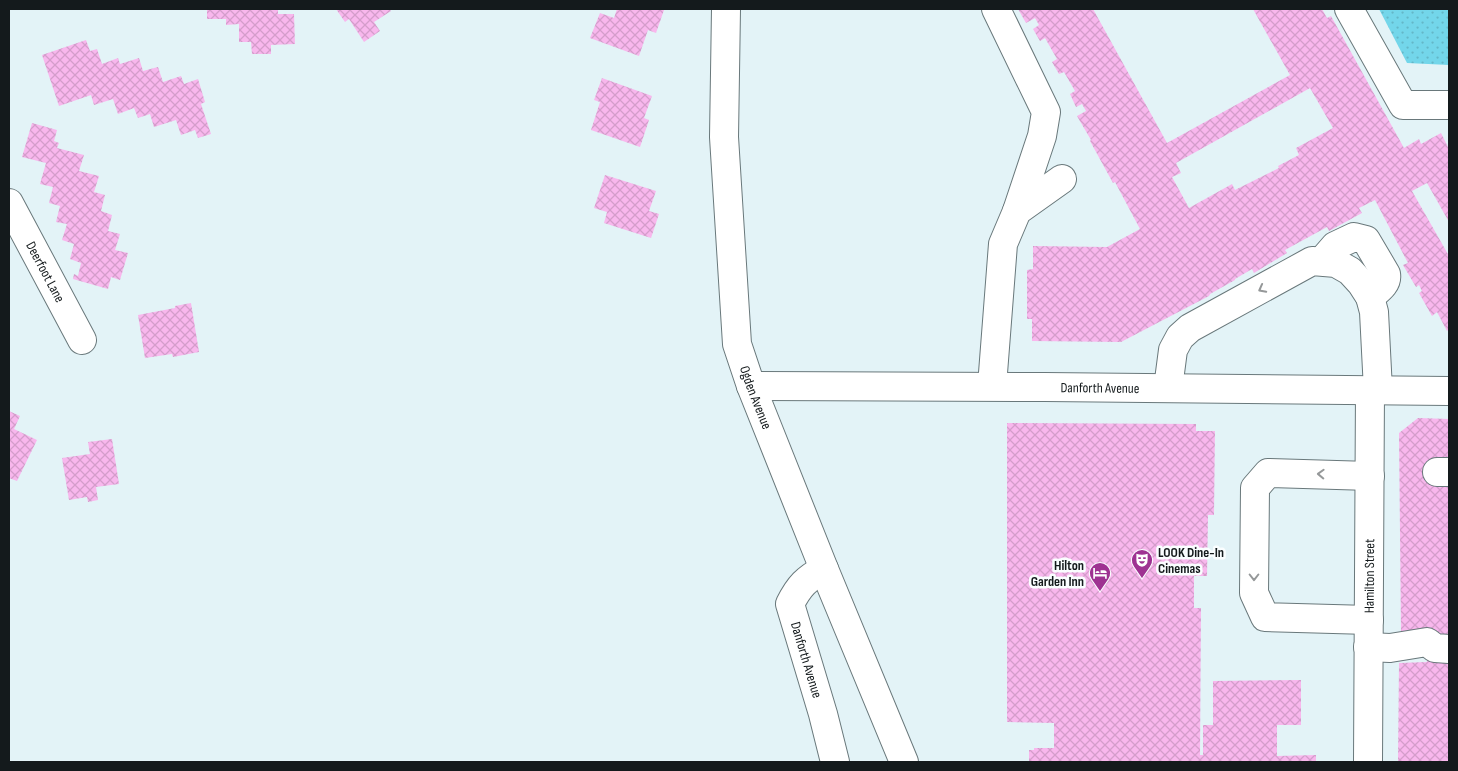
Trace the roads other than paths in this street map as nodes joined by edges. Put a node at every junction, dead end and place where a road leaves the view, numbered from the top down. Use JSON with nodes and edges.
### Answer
{"nodes":[{"id":1,"x":726,"y":9,"type":"edge"},
{"id":2,"x":996,"y":9,"type":"edge"},
{"id":3,"x":1349,"y":9,"type":"edge"},
{"id":4,"x":1449,"y":104,"type":"edge"},
{"id":5,"x":1062,"y":179,"type":"dead end"},
{"id":6,"x":9,"y":203,"type":"edge"},
{"id":7,"x":1017,"y":211,"type":"junction"},
{"id":8,"x":82,"y":340,"type":"dead end"},
{"id":9,"x":751,"y":386,"type":"junction"},
{"id":10,"x":992,"y":386,"type":"junction"},
{"id":11,"x":1168,"y":388,"type":"junction"},
{"id":12,"x":1374,"y":390,"type":"junction"},
{"id":13,"x":1449,"y":391,"type":"edge"},
{"id":14,"x":1370,"y":476,"type":"junction"},
{"id":15,"x":824,"y":569,"type":"junction"},
{"id":16,"x":1369,"y":620,"type":"junction"},
{"id":17,"x":1368,"y":647,"type":"junction"},
{"id":18,"x":1449,"y":649,"type":"edge"},
{"id":19,"x":835,"y":762,"type":"edge"},
{"id":20,"x":904,"y":762,"type":"edge"},
{"id":21,"x":1368,"y":762,"type":"edge"}],
"edges":[{"from":1,"to":9,"type":"street","name":"Ogden Avenue"},
{"from":2,"to":7,"type":"street"},
{"from":3,"to":4,"type":"street"},
{"from":5,"to":7,"type":"street"},
{"from":6,"to":8,"type":"street","name":"Deerfoot Lane"},
{"from":7,"to":10,"type":"street"},
{"from":9,"to":10,"type":"street","name":"Danforth Avenue"},
{"from":9,"to":15,"type":"street","name":"Ogden Avenue"},
{"from":10,"to":11,"type":"street","name":"Danforth Avenue"},
{"from":11,"to":12,"type":"street","name":"Danforth Avenue"},
{"from":12,"to":11,"type":"street","name":"Hamilton Street","one_way":true},
{"from":12,"to":13,"type":"street","name":"Danforth Avenue"},
{"from":12,"to":14,"type":"street","name":"Hamilton Street"},
{"from":14,"to":16,"type":"street","name":"Hamilton Street"},
{"from":14,"to":16,"type":"street","one_way":true},
{"from":15,"to":19,"type":"street","name":"Danforth Avenue"},
{"from":15,"to":20,"type":"street","name":"Ogden Avenue"},
{"from":16,"to":17,"type":"street","name":"Hamilton Street"},
{"from":17,"to":18,"type":"street"},
{"from":17,"to":21,"type":"street","name":"Hamilton Street"}]}
